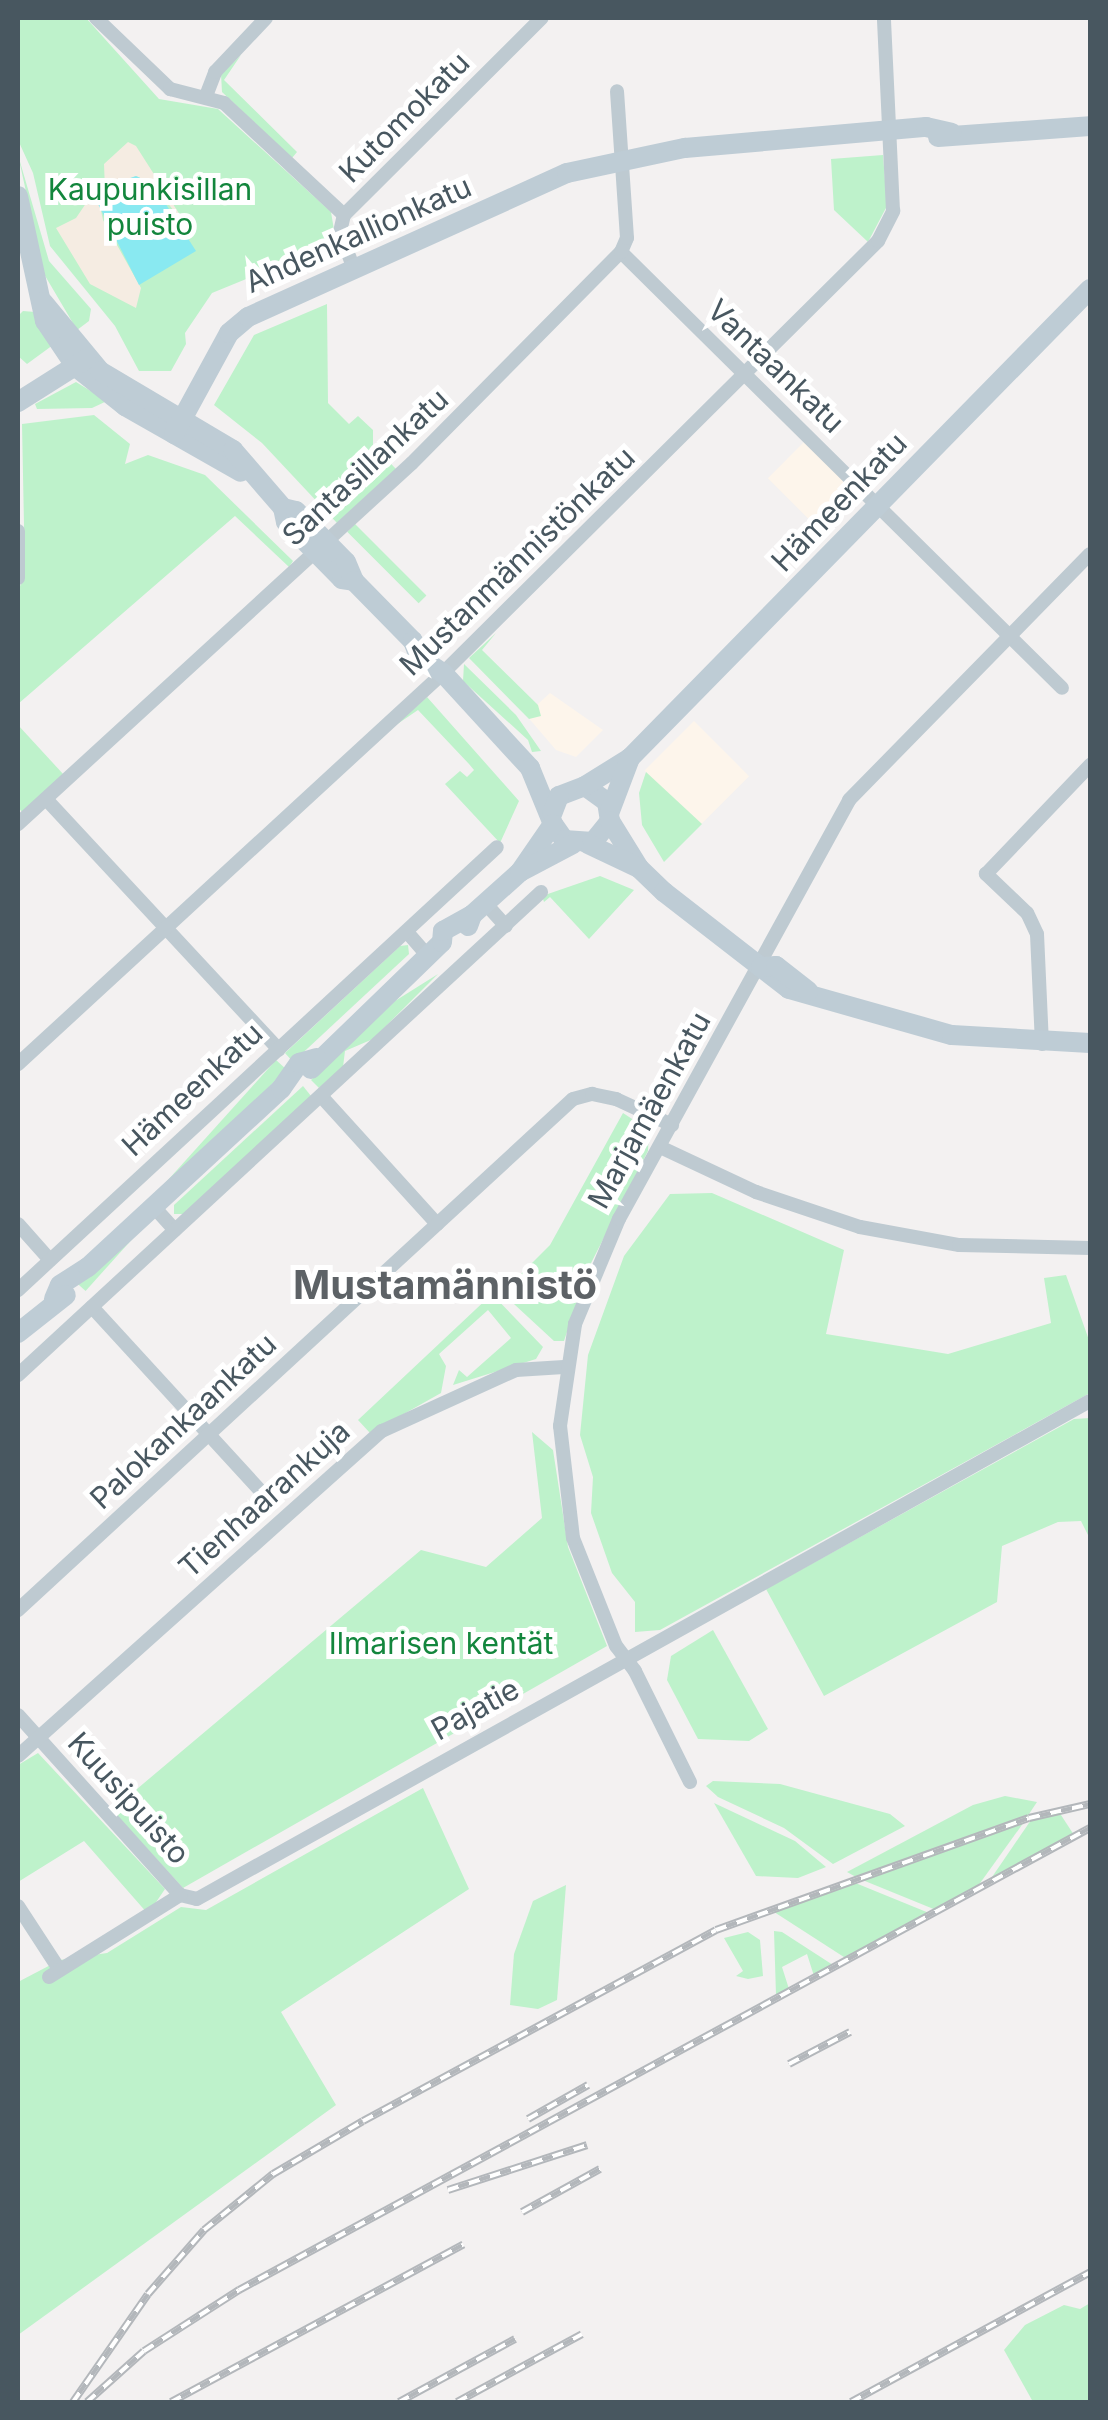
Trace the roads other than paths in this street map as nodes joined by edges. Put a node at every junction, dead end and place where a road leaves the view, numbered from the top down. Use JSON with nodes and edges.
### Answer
{"nodes":[{"id":1,"x":96,"y":18,"type":"edge"},
{"id":2,"x":266,"y":18,"type":"edge"},
{"id":3,"x":542,"y":18,"type":"edge"},
{"id":4,"x":884,"y":18,"type":"edge"},
{"id":5,"x":617,"y":90,"type":"dead end"},
{"id":6,"x":206,"y":96,"type":"junction"},
{"id":7,"x":1090,"y":126,"type":"edge"},
{"id":8,"x":890,"y":136,"type":"junction"},
{"id":9,"x":621,"y":151,"type":"junction"},
{"id":10,"x":18,"y":196,"type":"edge"},
{"id":11,"x":344,"y":215,"type":"junction"},
{"id":12,"x":20,"y":217,"type":"edge"},
{"id":13,"x":621,"y":252,"type":"junction"},
{"id":14,"x":354,"y":269,"type":"junction"},
{"id":15,"x":1090,"y":289,"type":"edge"},
{"id":16,"x":82,"y":363,"type":"junction"},
{"id":17,"x":746,"y":376,"type":"junction"},
{"id":18,"x":18,"y":402,"type":"edge"},
{"id":19,"x":177,"y":427,"type":"junction"},
{"id":20,"x":876,"y":507,"type":"junction"},
{"id":21,"x":18,"y":531,"type":"edge"},
{"id":22,"x":320,"y":547,"type":"junction"},
{"id":23,"x":1090,"y":554,"type":"edge"},
{"id":24,"x":18,"y":578,"type":"edge"},
{"id":25,"x":1010,"y":636,"type":"junction"},
{"id":26,"x":443,"y":672,"type":"junction"},
{"id":27,"x":1062,"y":688,"type":"dead end"},
{"id":28,"x":630,"y":758,"type":"junction"},
{"id":29,"x":1090,"y":764,"type":"edge"},
{"id":30,"x":530,"y":768,"type":"junction"},
{"id":31,"x":580,"y":787,"type":"junction"},
{"id":32,"x":46,"y":799,"type":"junction"},
{"id":33,"x":610,"y":816,"type":"junction"},
{"id":34,"x":552,"y":818,"type":"junction"},
{"id":35,"x":18,"y":824,"type":"edge"},
{"id":36,"x":580,"y":844,"type":"junction"},
{"id":37,"x":497,"y":847,"type":"dead end"},
{"id":38,"x":640,"y":868,"type":"junction"},
{"id":39,"x":520,"y":872,"type":"junction"},
{"id":40,"x":540,"y":892,"type":"dead end"},
{"id":41,"x":478,"y":909,"type":"junction"},
{"id":42,"x":506,"y":926,"type":"junction"},
{"id":43,"x":166,"y":928,"type":"junction"},
{"id":44,"x":407,"y":932,"type":"junction"},
{"id":45,"x":435,"y":948,"type":"junction"},
{"id":46,"x":760,"y":966,"type":"junction"},
{"id":47,"x":1090,"y":1043,"type":"edge"},
{"id":48,"x":1042,"y":1044,"type":"junction"},
{"id":49,"x":279,"y":1050,"type":"junction"},
{"id":50,"x":18,"y":1064,"type":"edge"},
{"id":51,"x":321,"y":1096,"type":"junction"},
{"id":52,"x":672,"y":1126,"type":"junction"},
{"id":53,"x":660,"y":1147,"type":"junction"},
{"id":54,"x":154,"y":1207,"type":"junction"},
{"id":55,"x":18,"y":1224,"type":"edge"},
{"id":56,"x":437,"y":1224,"type":"junction"},
{"id":57,"x":175,"y":1230,"type":"junction"},
{"id":58,"x":1090,"y":1248,"type":"edge"},
{"id":59,"x":50,"y":1260,"type":"junction"},
{"id":60,"x":18,"y":1290,"type":"edge"},
{"id":61,"x":92,"y":1307,"type":"junction"},
{"id":62,"x":18,"y":1332,"type":"edge"},
{"id":63,"x":564,"y":1366,"type":"junction"},
{"id":64,"x":18,"y":1376,"type":"edge"},
{"id":65,"x":1090,"y":1401,"type":"edge"},
{"id":66,"x":210,"y":1434,"type":"junction"},
{"id":67,"x":268,"y":1499,"type":"dead end"},
{"id":68,"x":18,"y":1610,"type":"edge"},
{"id":69,"x":623,"y":1660,"type":"junction"},
{"id":70,"x":18,"y":1715,"type":"edge"},
{"id":71,"x":36,"y":1739,"type":"junction"},
{"id":72,"x":18,"y":1756,"type":"edge"},
{"id":73,"x":690,"y":1782,"type":"dead end"},
{"id":74,"x":180,"y":1895,"type":"junction"},
{"id":75,"x":18,"y":1906,"type":"edge"}],
"edges":[{"from":1,"to":6,"type":"street"},
{"from":2,"to":6,"type":"street"},
{"from":3,"to":11,"type":"street","name":"Kutomokatu"},
{"from":4,"to":8,"type":"street","name":"Mustanmännistönkatu"},
{"from":5,"to":9,"type":"street"},
{"from":6,"to":11,"type":"street"},
{"from":7,"to":8,"type":"main road","name":"Ahdenkallionkatu"},
{"from":8,"to":9,"type":"main road","name":"Ahdenkallionkatu"},
{"from":8,"to":17,"type":"street","name":"Mustanmännistönkatu"},
{"from":9,"to":13,"type":"street"},
{"from":9,"to":14,"type":"main road","name":"Ahdenkallionkatu"},
{"from":10,"to":12,"type":"main road"},
{"from":11,"to":14,"type":"street","name":"Kutomokatu"},
{"from":12,"to":16,"type":"main road"},
{"from":13,"to":17,"type":"street","name":"Vantaankatu"},
{"from":13,"to":22,"type":"street","name":"Santasillankatu"},
{"from":14,"to":19,"type":"main road","name":"Ahdenkallionkatu"},
{"from":15,"to":20,"type":"main road","name":"Hämeenkatu"},
{"from":16,"to":18,"type":"main road"},
{"from":16,"to":19,"type":"main road"},
{"from":17,"to":20,"type":"street","name":"Vantaankatu"},
{"from":17,"to":26,"type":"street","name":"Mustanmännistönkatu"},
{"from":19,"to":22,"type":"main road"},
{"from":20,"to":25,"type":"street","name":"Vantaankatu"},
{"from":20,"to":28,"type":"main road","name":"Hämeenkatu"},
{"from":21,"to":24,"type":"street"},
{"from":22,"to":26,"type":"main road"},
{"from":22,"to":32,"type":"street","name":"Santasillankatu"},
{"from":23,"to":25,"type":"street","name":"Marjamäenkatu"},
{"from":25,"to":27,"type":"street","name":"Vantaankatu"},
{"from":25,"to":46,"type":"street","name":"Marjamäenkatu"},
{"from":26,"to":30,"type":"main road"},
{"from":26,"to":43,"type":"street","name":"Mustanmännistönkatu"},
{"from":28,"to":31,"type":"main road","name":"Hämeenkatu"},
{"from":28,"to":33,"type":"main road","name":"Hämeenkatu"},
{"from":29,"to":48,"type":"street"},
{"from":30,"to":31,"type":"main road"},
{"from":30,"to":34,"type":"main road"},
{"from":31,"to":33,"type":"main road"},
{"from":31,"to":34,"type":"main road"},
{"from":32,"to":35,"type":"street","name":"Santasillankatu"},
{"from":32,"to":43,"type":"street"},
{"from":33,"to":36,"type":"main road"},
{"from":33,"to":38,"type":"main road"},
{"from":34,"to":36,"type":"main road"},
{"from":34,"to":39,"type":"main road","name":"Hämeenkatu"},
{"from":36,"to":38,"type":"main road"},
{"from":36,"to":39,"type":"main road","name":"Hämeenkatu"},
{"from":37,"to":44,"type":"street","name":"Hämeenkatu"},
{"from":38,"to":46,"type":"main road"},
{"from":39,"to":41,"type":"main road","name":"Hämeenkatu"},
{"from":40,"to":42,"type":"street"},
{"from":41,"to":42,"type":"street"},
{"from":41,"to":45,"type":"main road","name":"Hämeenkatu"},
{"from":42,"to":51,"type":"street"},
{"from":43,"to":49,"type":"street"},
{"from":43,"to":50,"type":"street","name":"Mustanmännistönkatu"},
{"from":44,"to":45,"type":"street"},
{"from":44,"to":49,"type":"street","name":"Hämeenkatu"},
{"from":45,"to":54,"type":"main road","name":"Hämeenkatu"},
{"from":46,"to":48,"type":"main road"},
{"from":46,"to":52,"type":"street","name":"Marjamäenkatu"},
{"from":47,"to":48,"type":"main road"},
{"from":49,"to":59,"type":"street","name":"Hämeenkatu"},
{"from":51,"to":56,"type":"street"},
{"from":51,"to":57,"type":"street"},
{"from":52,"to":53,"type":"street","name":"Marjamäenkatu"},
{"from":52,"to":56,"type":"street","name":"Palokankaankatu"},
{"from":53,"to":58,"type":"street"},
{"from":53,"to":63,"type":"street","name":"Marjamäenkatu"},
{"from":54,"to":57,"type":"street"},
{"from":54,"to":62,"type":"main road","name":"Hämeenkatu"},
{"from":55,"to":59,"type":"street"},
{"from":56,"to":66,"type":"street","name":"Palokankaankatu"},
{"from":57,"to":61,"type":"street"},
{"from":59,"to":60,"type":"street","name":"Hämeenkatu"},
{"from":61,"to":64,"type":"street"},
{"from":61,"to":66,"type":"street"},
{"from":63,"to":69,"type":"street","name":"Marjamäenkatu"},
{"from":63,"to":71,"type":"street","name":"Tienhaarankuja"},
{"from":65,"to":69,"type":"street","name":"Pajatie"},
{"from":66,"to":67,"type":"street"},
{"from":66,"to":68,"type":"street","name":"Palokankaankatu"},
{"from":69,"to":73,"type":"street","name":"Marjamäenkatu"},
{"from":69,"to":74,"type":"street","name":"Pajatie"},
{"from":70,"to":71,"type":"street","name":"Kuusipuisto"},
{"from":71,"to":72,"type":"street","name":"Tienhaarankuja"},
{"from":71,"to":74,"type":"street","name":"Kuusipuisto"},
{"from":74,"to":75,"type":"street","name":"Pajatie"}]}
